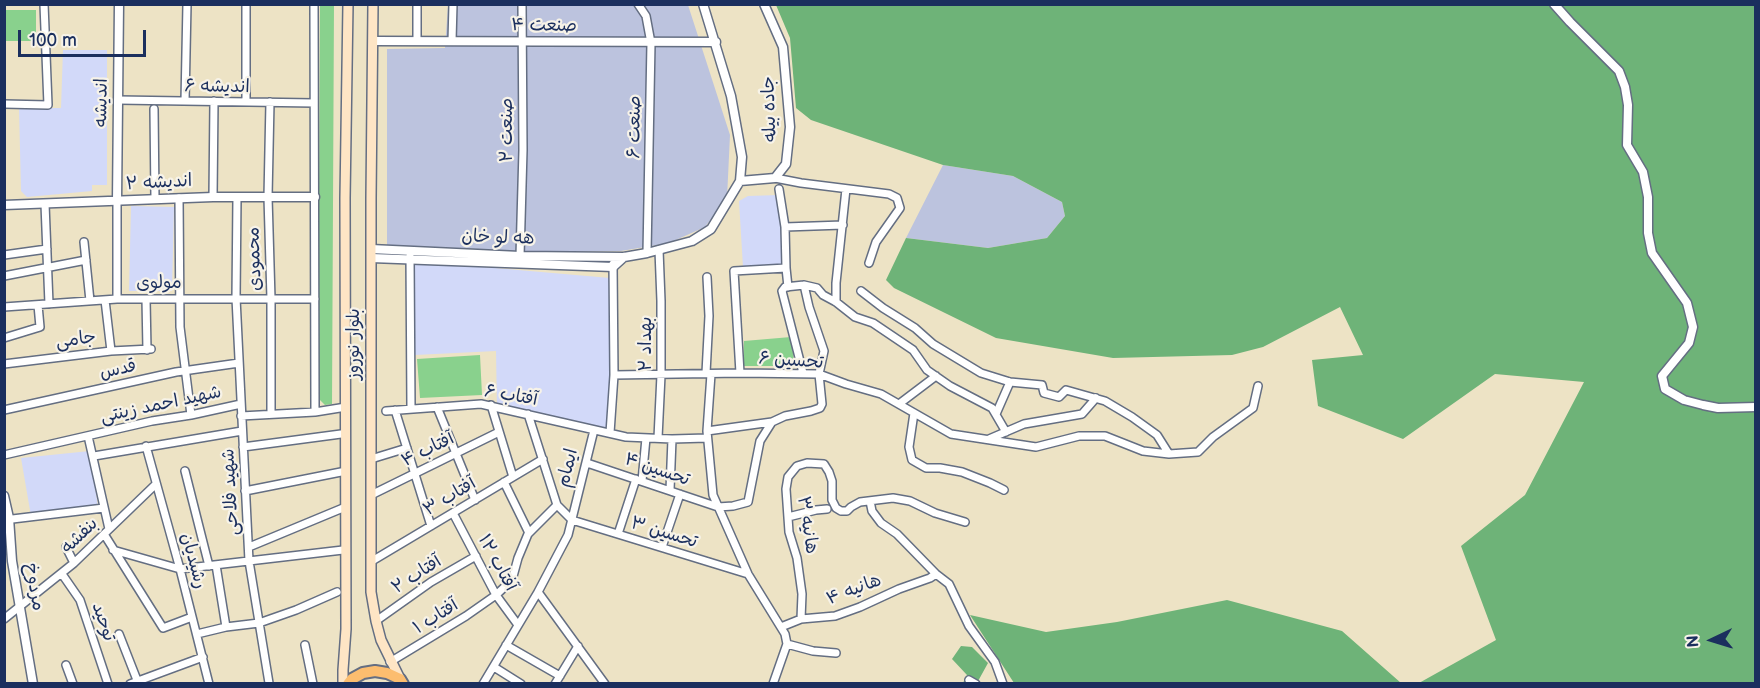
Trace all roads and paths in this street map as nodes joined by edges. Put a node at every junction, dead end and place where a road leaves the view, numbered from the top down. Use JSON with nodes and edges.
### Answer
{"nodes":[{"id":1,"x":44,"y":4,"type":"edge"},
{"id":2,"x":119,"y":4,"type":"edge"},
{"id":3,"x":187,"y":4,"type":"edge"},
{"id":4,"x":246,"y":4,"type":"edge"},
{"id":5,"x":314,"y":4,"type":"edge"},
{"id":6,"x":348,"y":4,"type":"edge"},
{"id":7,"x":373,"y":4,"type":"edge"},
{"id":8,"x":417,"y":4,"type":"edge"},
{"id":9,"x":453,"y":4,"type":"edge"},
{"id":10,"x":522,"y":4,"type":"edge"},
{"id":11,"x":638,"y":4,"type":"edge"},
{"id":12,"x":703,"y":4,"type":"edge"},
{"id":13,"x":764,"y":4,"type":"edge"},
{"id":14,"x":1554,"y":4,"type":"edge"},
{"id":15,"x":373,"y":41,"type":"junction"},
{"id":16,"x":417,"y":41,"type":"junction"},
{"id":17,"x":452,"y":41,"type":"junction"},
{"id":18,"x":522,"y":42,"type":"junction"},
{"id":19,"x":716,"y":42,"type":"junction"},
{"id":20,"x":651,"y":43,"type":"junction"},
{"id":21,"x":118,"y":100,"type":"junction"},
{"id":22,"x":185,"y":101,"type":"junction"},
{"id":23,"x":214,"y":102,"type":"junction"},
{"id":24,"x":246,"y":102,"type":"junction"},
{"id":25,"x":270,"y":102,"type":"junction"},
{"id":26,"x":314,"y":103,"type":"junction"},
{"id":27,"x":4,"y":104,"type":"edge"},
{"id":28,"x":154,"y":109,"type":"dead end"},
{"id":29,"x":775,"y":178,"type":"junction"},
{"id":30,"x":740,"y":181,"type":"junction"},
{"id":31,"x":779,"y":189,"type":"dead end"},
{"id":32,"x":846,"y":189,"type":"junction"},
{"id":33,"x":213,"y":197,"type":"junction"},
{"id":34,"x":237,"y":197,"type":"junction"},
{"id":35,"x":268,"y":197,"type":"junction"},
{"id":36,"x":315,"y":197,"type":"junction"},
{"id":37,"x":179,"y":198,"type":"junction"},
{"id":38,"x":155,"y":199,"type":"junction"},
{"id":39,"x":117,"y":201,"type":"junction"},
{"id":40,"x":45,"y":204,"type":"junction"},
{"id":41,"x":4,"y":205,"type":"edge"},
{"id":42,"x":843,"y":225,"type":"junction"},
{"id":43,"x":785,"y":227,"type":"junction"},
{"id":44,"x":84,"y":242,"type":"dead end"},
{"id":45,"x":47,"y":249,"type":"junction"},
{"id":46,"x":659,"y":250,"type":"junction"},
{"id":47,"x":371,"y":253,"type":"junction"},
{"id":48,"x":647,"y":253,"type":"junction"},
{"id":49,"x":4,"y":255,"type":"edge"},
{"id":50,"x":410,"y":255,"type":"junction"},
{"id":51,"x":520,"y":256,"type":"junction"},
{"id":52,"x":613,"y":257,"type":"junction"},
{"id":53,"x":624,"y":257,"type":"junction"},
{"id":54,"x":86,"y":260,"type":"junction"},
{"id":55,"x":869,"y":263,"type":"dead end"},
{"id":56,"x":613,"y":267,"type":"junction"},
{"id":57,"x":48,"y":268,"type":"junction"},
{"id":58,"x":786,"y":268,"type":"junction"},
{"id":59,"x":4,"y":276,"type":"edge"},
{"id":60,"x":707,"y":277,"type":"dead end"},
{"id":61,"x":804,"y":285,"type":"junction"},
{"id":62,"x":788,"y":287,"type":"junction"},
{"id":63,"x":861,"y":291,"type":"dead end"},
{"id":64,"x":146,"y":298,"type":"junction"},
{"id":65,"x":179,"y":298,"type":"junction"},
{"id":66,"x":236,"y":298,"type":"junction"},
{"id":67,"x":117,"y":299,"type":"junction"},
{"id":68,"x":271,"y":299,"type":"junction"},
{"id":69,"x":315,"y":299,"type":"junction"},
{"id":70,"x":105,"y":300,"type":"junction"},
{"id":71,"x":90,"y":301,"type":"junction"},
{"id":72,"x":836,"y":302,"type":"junction"},
{"id":73,"x":49,"y":304,"type":"junction"},
{"id":74,"x":38,"y":305,"type":"junction"},
{"id":75,"x":4,"y":307,"type":"edge"},
{"id":76,"x":4,"y":338,"type":"edge"},
{"id":77,"x":111,"y":351,"type":"junction"},
{"id":78,"x":239,"y":363,"type":"junction"},
{"id":79,"x":4,"y":364,"type":"edge"},
{"id":80,"x":184,"y":371,"type":"junction"},
{"id":81,"x":740,"y":373,"type":"junction"},
{"id":82,"x":803,"y":373,"type":"junction"},
{"id":83,"x":709,"y":374,"type":"junction"},
{"id":84,"x":819,"y":374,"type":"junction"},
{"id":85,"x":614,"y":375,"type":"junction"},
{"id":86,"x":661,"y":375,"type":"junction"},
{"id":87,"x":936,"y":376,"type":"junction"},
{"id":88,"x":1010,"y":382,"type":"junction"},
{"id":89,"x":1258,"y":386,"type":"dead end"},
{"id":90,"x":1096,"y":399,"type":"junction"},
{"id":91,"x":241,"y":404,"type":"junction"},
{"id":92,"x":899,"y":404,"type":"junction"},
{"id":93,"x":490,"y":405,"type":"junction"},
{"id":94,"x":1755,"y":406,"type":"edge"},
{"id":95,"x":346,"y":407,"type":"junction"},
{"id":96,"x":437,"y":407,"type":"junction"},
{"id":97,"x":411,"y":409,"type":"junction"},
{"id":98,"x":4,"y":410,"type":"edge"},
{"id":99,"x":395,"y":410,"type":"junction"},
{"id":100,"x":386,"y":411,"type":"dead end"},
{"id":101,"x":315,"y":412,"type":"junction"},
{"id":102,"x":914,"y":413,"type":"junction"},
{"id":103,"x":271,"y":414,"type":"junction"},
{"id":104,"x":528,"y":414,"type":"junction"},
{"id":105,"x":996,"y":414,"type":"junction"},
{"id":106,"x":190,"y":415,"type":"junction"},
{"id":107,"x":241,"y":416,"type":"junction"},
{"id":108,"x":772,"y":422,"type":"junction"},
{"id":109,"x":594,"y":430,"type":"junction"},
{"id":110,"x":242,"y":432,"type":"junction"},
{"id":111,"x":499,"y":432,"type":"junction"},
{"id":112,"x":1006,"y":432,"type":"junction"},
{"id":113,"x":610,"y":433,"type":"junction"},
{"id":114,"x":340,"y":434,"type":"dead end"},
{"id":115,"x":707,"y":434,"type":"junction"},
{"id":116,"x":88,"y":436,"type":"junction"},
{"id":117,"x":646,"y":438,"type":"junction"},
{"id":118,"x":658,"y":438,"type":"junction"},
{"id":119,"x":672,"y":439,"type":"junction"},
{"id":120,"x":988,"y":439,"type":"junction"},
{"id":121,"x":146,"y":446,"type":"junction"},
{"id":122,"x":243,"y":447,"type":"junction"},
{"id":123,"x":407,"y":448,"type":"junction"},
{"id":124,"x":456,"y":453,"type":"junction"},
{"id":125,"x":1169,"y":454,"type":"junction"},
{"id":126,"x":4,"y":455,"type":"edge"},
{"id":127,"x":94,"y":456,"type":"junction"},
{"id":128,"x":371,"y":459,"type":"junction"},
{"id":129,"x":543,"y":459,"type":"junction"},
{"id":130,"x":587,"y":463,"type":"junction"},
{"id":131,"x":185,"y":471,"type":"dead end"},
{"id":132,"x":341,"y":472,"type":"dead end"},
{"id":133,"x":415,"y":474,"type":"junction"},
{"id":134,"x":513,"y":477,"type":"junction"},
{"id":135,"x":639,"y":480,"type":"junction"},
{"id":136,"x":504,"y":482,"type":"junction"},
{"id":137,"x":156,"y":484,"type":"junction"},
{"id":138,"x":670,"y":490,"type":"junction"},
{"id":139,"x":1004,"y":490,"type":"dead end"},
{"id":140,"x":245,"y":491,"type":"junction"},
{"id":141,"x":680,"y":494,"type":"junction"},
{"id":142,"x":371,"y":495,"type":"junction"},
{"id":143,"x":4,"y":496,"type":"edge"},
{"id":144,"x":475,"y":500,"type":"junction"},
{"id":145,"x":870,"y":501,"type":"junction"},
{"id":146,"x":557,"y":505,"type":"junction"},
{"id":147,"x":718,"y":507,"type":"junction"},
{"id":148,"x":104,"y":508,"type":"junction"},
{"id":149,"x":343,"y":508,"type":"dead end"},
{"id":150,"x":827,"y":509,"type":"dead end"},
{"id":151,"x":453,"y":513,"type":"junction"},
{"id":152,"x":788,"y":517,"type":"junction"},
{"id":153,"x":7,"y":519,"type":"edge"},
{"id":154,"x":572,"y":520,"type":"junction"},
{"id":155,"x":965,"y":522,"type":"dead end"},
{"id":156,"x":431,"y":526,"type":"junction"},
{"id":157,"x":106,"y":531,"type":"junction"},
{"id":158,"x":529,"y":533,"type":"junction"},
{"id":159,"x":618,"y":534,"type":"junction"},
{"id":160,"x":66,"y":547,"type":"dead end"},
{"id":161,"x":249,"y":547,"type":"junction"},
{"id":162,"x":662,"y":547,"type":"junction"},
{"id":163,"x":114,"y":550,"type":"junction"},
{"id":164,"x":343,"y":550,"type":"dead end"},
{"id":165,"x":476,"y":556,"type":"junction"},
{"id":166,"x":249,"y":561,"type":"junction"},
{"id":167,"x":372,"y":561,"type":"junction"},
{"id":168,"x":8,"y":562,"type":"edge"},
{"id":169,"x":74,"y":563,"type":"junction"},
{"id":170,"x":212,"y":566,"type":"junction"},
{"id":171,"x":180,"y":569,"type":"junction"},
{"id":172,"x":62,"y":574,"type":"junction"},
{"id":173,"x":748,"y":574,"type":"junction"},
{"id":174,"x":936,"y":574,"type":"junction"},
{"id":175,"x":337,"y":592,"type":"dead end"},
{"id":176,"x":538,"y":592,"type":"junction"},
{"id":177,"x":496,"y":595,"type":"junction"},
{"id":178,"x":20,"y":606,"type":"junction"},
{"id":179,"x":192,"y":617,"type":"junction"},
{"id":180,"x":4,"y":619,"type":"edge"},
{"id":181,"x":801,"y":619,"type":"junction"},
{"id":182,"x":376,"y":621,"type":"junction"},
{"id":183,"x":259,"y":623,"type":"junction"},
{"id":184,"x":518,"y":625,"type":"junction"},
{"id":185,"x":226,"y":627,"type":"junction"},
{"id":186,"x":781,"y":627,"type":"junction"},
{"id":187,"x":119,"y":634,"type":"dead end"},
{"id":188,"x":197,"y":634,"type":"junction"},
{"id":189,"x":787,"y":644,"type":"junction"},
{"id":190,"x":305,"y":645,"type":"dead end"},
{"id":191,"x":506,"y":645,"type":"junction"},
{"id":192,"x":578,"y":646,"type":"junction"},
{"id":193,"x":836,"y":653,"type":"dead end"},
{"id":194,"x":203,"y":657,"type":"junction"},
{"id":195,"x":390,"y":662,"type":"junction"},
{"id":196,"x":66,"y":665,"type":"dead end"},
{"id":197,"x":494,"y":667,"type":"junction"},
{"id":198,"x":560,"y":676,"type":"junction"},
{"id":199,"x":137,"y":680,"type":"junction"},
{"id":200,"x":969,"y":680,"type":"dead end"},
{"id":201,"x":401,"y":681,"type":"edge"},
{"id":202,"x":269,"y":683,"type":"edge"},
{"id":203,"x":33,"y":684,"type":"edge"},
{"id":204,"x":74,"y":684,"type":"edge"},
{"id":205,"x":108,"y":684,"type":"edge"},
{"id":206,"x":130,"y":684,"type":"edge"},
{"id":207,"x":209,"y":684,"type":"edge"},
{"id":208,"x":313,"y":684,"type":"edge"},
{"id":209,"x":346,"y":684,"type":"edge"},
{"id":210,"x":483,"y":684,"type":"edge"},
{"id":211,"x":521,"y":684,"type":"edge"},
{"id":212,"x":555,"y":684,"type":"edge"},
{"id":213,"x":605,"y":684,"type":"edge"},
{"id":214,"x":773,"y":684,"type":"edge"},
{"id":215,"x":976,"y":684,"type":"edge"},
{"id":216,"x":1003,"y":684,"type":"edge"}],
"edges":[{"from":1,"to":27,"type":"street"},
{"from":2,"to":21,"type":"street","name":"اندیشه"},
{"from":3,"to":22,"type":"street"},
{"from":4,"to":24,"type":"street"},
{"from":5,"to":26,"type":"street"},
{"from":6,"to":95,"type":"main road","name":"بلوار نوروز"},
{"from":7,"to":15,"type":"main road","name":"بلوار نوروز"},
{"from":8,"to":16,"type":"street"},
{"from":9,"to":17,"type":"street"},
{"from":10,"to":18,"type":"street","name":"صنعت ۲"},
{"from":11,"to":20,"type":"street","name":"صنعت ۶"},
{"from":12,"to":19,"type":"street"},
{"from":13,"to":29,"type":"street","name":"جاده بیله"},
{"from":14,"to":94,"type":"street"},
{"from":15,"to":16,"type":"street","name":"صنعت ۴"},
{"from":15,"to":47,"type":"main road","name":"بلوار نوروز"},
{"from":16,"to":17,"type":"street","name":"صنعت ۴"},
{"from":17,"to":18,"type":"street","name":"صنعت ۴"},
{"from":18,"to":20,"type":"street","name":"صنعت ۴"},
{"from":18,"to":51,"type":"street","name":"صنعت ۲"},
{"from":19,"to":20,"type":"street","name":"صنعت ۴"},
{"from":19,"to":30,"type":"street"},
{"from":20,"to":48,"type":"street","name":"صنعت ۶"},
{"from":21,"to":22,"type":"street","name":"اندیشه ۶"},
{"from":21,"to":39,"type":"street","name":"اندیشه"},
{"from":22,"to":23,"type":"street","name":"اندیشه ۶"},
{"from":23,"to":24,"type":"street","name":"اندیشه ۶"},
{"from":23,"to":33,"type":"street"},
{"from":24,"to":25,"type":"street","name":"اندیشه ۶"},
{"from":25,"to":26,"type":"street","name":"اندیشه ۶"},
{"from":25,"to":35,"type":"street","name":"محمودی"},
{"from":26,"to":36,"type":"street"},
{"from":28,"to":38,"type":"street"},
{"from":29,"to":30,"type":"street"},
{"from":29,"to":32,"type":"street"},
{"from":30,"to":46,"type":"street"},
{"from":31,"to":43,"type":"street"},
{"from":32,"to":42,"type":"street"},
{"from":32,"to":55,"type":"street"},
{"from":33,"to":34,"type":"street","name":"اندیشه ۲"},
{"from":33,"to":37,"type":"street","name":"اندیشه ۲"},
{"from":34,"to":35,"type":"street","name":"اندیشه ۲"},
{"from":34,"to":66,"type":"street","name":"شهید فلاحی"},
{"from":35,"to":36,"type":"street","name":"اندیشه ۲"},
{"from":35,"to":68,"type":"street","name":"محمودی"},
{"from":36,"to":69,"type":"street"},
{"from":37,"to":38,"type":"street","name":"اندیشه ۲"},
{"from":37,"to":65,"type":"street"},
{"from":38,"to":39,"type":"street","name":"اندیشه ۲"},
{"from":39,"to":40,"type":"street","name":"اندیشه ۲"},
{"from":39,"to":67,"type":"street"},
{"from":40,"to":41,"type":"street","name":"اندیشه ۲"},
{"from":40,"to":45,"type":"street"},
{"from":42,"to":43,"type":"street"},
{"from":42,"to":72,"type":"street"},
{"from":43,"to":58,"type":"street"},
{"from":44,"to":54,"type":"street"},
{"from":45,"to":49,"type":"street"},
{"from":45,"to":57,"type":"street"},
{"from":46,"to":48,"type":"street"},
{"from":46,"to":86,"type":"street","name":"بهداد ۲"},
{"from":47,"to":50,"type":"street"},
{"from":47,"to":128,"type":"main road","name":"بلوار نوروز"},
{"from":48,"to":53,"type":"street"},
{"from":50,"to":51,"type":"street","name":"هه لو خان"},
{"from":50,"to":56,"type":"street"},
{"from":50,"to":97,"type":"street"},
{"from":51,"to":52,"type":"street","name":"هه لو خان"},
{"from":52,"to":53,"type":"street","name":"هه لو خان"},
{"from":52,"to":56,"type":"street"},
{"from":53,"to":56,"type":"street"},
{"from":54,"to":57,"type":"street"},
{"from":54,"to":71,"type":"street"},
{"from":56,"to":85,"type":"street"},
{"from":57,"to":59,"type":"street"},
{"from":57,"to":73,"type":"street"},
{"from":58,"to":62,"type":"street"},
{"from":58,"to":81,"type":"street"},
{"from":60,"to":83,"type":"street"},
{"from":61,"to":62,"type":"street"},
{"from":61,"to":72,"type":"street"},
{"from":61,"to":84,"type":"street"},
{"from":62,"to":82,"type":"street"},
{"from":63,"to":88,"type":"street"},
{"from":64,"to":65,"type":"street","name":"مولوی"},
{"from":64,"to":67,"type":"street","name":"مولوی"},
{"from":64,"to":77,"type":"street","name":"جامی"},
{"from":65,"to":66,"type":"street","name":"مولوی"},
{"from":65,"to":80,"type":"street"},
{"from":66,"to":68,"type":"street","name":"مولوی"},
{"from":66,"to":78,"type":"street","name":"شهید فلاحی"},
{"from":67,"to":70,"type":"street","name":"مولوی"},
{"from":68,"to":69,"type":"street","name":"مولوی"},
{"from":68,"to":103,"type":"street","name":"محمودی"},
{"from":69,"to":101,"type":"street"},
{"from":70,"to":71,"type":"street","name":"مولوی"},
{"from":70,"to":77,"type":"street"},
{"from":71,"to":73,"type":"street","name":"مولوی"},
{"from":72,"to":87,"type":"street"},
{"from":73,"to":74,"type":"street","name":"مولوی"},
{"from":74,"to":75,"type":"street","name":"مولوی"},
{"from":74,"to":76,"type":"street"},
{"from":77,"to":79,"type":"street","name":"جامی"},
{"from":78,"to":80,"type":"street","name":"قدس"},
{"from":78,"to":91,"type":"street","name":"شهید فلاحی"},
{"from":80,"to":98,"type":"street","name":"قدس"},
{"from":80,"to":106,"type":"street"},
{"from":81,"to":82,"type":"street","name":"تحسین ۶"},
{"from":81,"to":83,"type":"street","name":"تحسین ۶"},
{"from":82,"to":84,"type":"street","name":"تحسین ۶"},
{"from":83,"to":86,"type":"street","name":"تحسین ۶"},
{"from":83,"to":115,"type":"street"},
{"from":84,"to":92,"type":"street","name":"تحسین ۶"},
{"from":84,"to":108,"type":"street","name":"ایمام"},
{"from":85,"to":86,"type":"street","name":"تحسین ۶"},
{"from":85,"to":113,"type":"street"},
{"from":86,"to":118,"type":"street","name":"بهداد ۲"},
{"from":87,"to":92,"type":"street"},
{"from":87,"to":105,"type":"street"},
{"from":88,"to":90,"type":"street"},
{"from":88,"to":105,"type":"street"},
{"from":89,"to":125,"type":"street","name":"تحسین ۶"},
{"from":90,"to":112,"type":"street"},
{"from":90,"to":125,"type":"street"},
{"from":91,"to":106,"type":"street","name":"شهید احمد زینتی"},
{"from":91,"to":107,"type":"street","name":"شهید فلاحی"},
{"from":92,"to":102,"type":"street","name":"تحسین ۶"},
{"from":93,"to":96,"type":"street","name":"آفتاب ۶"},
{"from":93,"to":104,"type":"street","name":"آفتاب ۶"},
{"from":93,"to":111,"type":"street"},
{"from":95,"to":101,"type":"street"},
{"from":95,"to":209,"type":"main road","name":"بلوار نوروز"},
{"from":96,"to":97,"type":"street","name":"آفتاب ۶"},
{"from":96,"to":124,"type":"street"},
{"from":97,"to":99,"type":"street","name":"آفتاب ۶"},
{"from":99,"to":100,"type":"street","name":"آفتاب ۶"},
{"from":99,"to":123,"type":"street"},
{"from":101,"to":103,"type":"street"},
{"from":102,"to":120,"type":"street","name":"تحسین ۶"},
{"from":102,"to":139,"type":"street"},
{"from":103,"to":107,"type":"street"},
{"from":104,"to":109,"type":"street","name":"آفتاب ۶"},
{"from":104,"to":129,"type":"street"},
{"from":105,"to":112,"type":"street"},
{"from":106,"to":116,"type":"street","name":"شهید احمد زینتی"},
{"from":107,"to":110,"type":"street","name":"شهید فلاحی"},
{"from":108,"to":115,"type":"street","name":"ایمام"},
{"from":108,"to":147,"type":"street"},
{"from":109,"to":113,"type":"street","name":"ایمام"},
{"from":109,"to":130,"type":"street","name":"ایمام"},
{"from":110,"to":121,"type":"street"},
{"from":110,"to":122,"type":"street","name":"شهید فلاحی"},
{"from":111,"to":124,"type":"street","name":"آفتاب ۴"},
{"from":111,"to":134,"type":"street"},
{"from":112,"to":120,"type":"street"},
{"from":113,"to":117,"type":"street","name":"ایمام"},
{"from":114,"to":122,"type":"street"},
{"from":115,"to":119,"type":"street","name":"ایمام"},
{"from":115,"to":147,"type":"street"},
{"from":116,"to":126,"type":"street","name":"شهید احمد زینتی"},
{"from":116,"to":127,"type":"street"},
{"from":117,"to":118,"type":"street","name":"ایمام"},
{"from":117,"to":135,"type":"street"},
{"from":118,"to":119,"type":"street","name":"ایمام"},
{"from":119,"to":138,"type":"street"},
{"from":120,"to":125,"type":"street","name":"تحسین ۶"},
{"from":121,"to":127,"type":"street"},
{"from":121,"to":137,"type":"street","name":"رشیدیان"},
{"from":122,"to":140,"type":"street","name":"شهید فلاحی"},
{"from":123,"to":128,"type":"street"},
{"from":123,"to":133,"type":"street"},
{"from":124,"to":133,"type":"street","name":"آفتاب ۴"},
{"from":124,"to":144,"type":"street"},
{"from":127,"to":148,"type":"street"},
{"from":128,"to":142,"type":"main road","name":"بلوار نوروز"},
{"from":129,"to":134,"type":"street","name":"آفتاب ۳"},
{"from":129,"to":146,"type":"street"},
{"from":130,"to":135,"type":"street","name":"تحسین ۴"},
{"from":130,"to":154,"type":"street","name":"ایمام"},
{"from":131,"to":170,"type":"street"},
{"from":132,"to":140,"type":"street"},
{"from":133,"to":142,"type":"street","name":"آفتاب ۴"},
{"from":133,"to":156,"type":"street"},
{"from":134,"to":136,"type":"street","name":"آفتاب ۳"},
{"from":135,"to":138,"type":"street","name":"تحسین ۴"},
{"from":135,"to":159,"type":"street"},
{"from":136,"to":144,"type":"street","name":"آفتاب ۳"},
{"from":136,"to":158,"type":"street"},
{"from":137,"to":157,"type":"street","name":"بنفشه"},
{"from":137,"to":171,"type":"street","name":"رشیدیان"},
{"from":138,"to":141,"type":"street","name":"تحسین ۴"},
{"from":140,"to":161,"type":"street","name":"شهید فلاحی"},
{"from":141,"to":147,"type":"street","name":"تحسین ۴"},
{"from":141,"to":162,"type":"street"},
{"from":142,"to":167,"type":"main road","name":"بلوار نوروز"},
{"from":143,"to":153,"type":"street","name":"مردوخ"},
{"from":144,"to":151,"type":"street","name":"آفتاب ۳"},
{"from":145,"to":152,"type":"street","name":"هانیه ۳"},
{"from":145,"to":155,"type":"street"},
{"from":145,"to":174,"type":"street"},
{"from":146,"to":154,"type":"street"},
{"from":146,"to":158,"type":"street"},
{"from":147,"to":173,"type":"street"},
{"from":148,"to":153,"type":"street"},
{"from":148,"to":157,"type":"street"},
{"from":149,"to":161,"type":"street"},
{"from":150,"to":152,"type":"street"},
{"from":151,"to":156,"type":"street","name":"آفتاب ۳"},
{"from":151,"to":165,"type":"street","name":"آفتاب ۱۲"},
{"from":152,"to":181,"type":"street","name":"هانیه ۳"},
{"from":153,"to":168,"type":"street","name":"مردوخ"},
{"from":154,"to":159,"type":"street","name":"تحسین ۳"},
{"from":154,"to":176,"type":"street","name":"ایمام"},
{"from":156,"to":167,"type":"street","name":"آفتاب ۳"},
{"from":157,"to":163,"type":"street"},
{"from":157,"to":169,"type":"street","name":"بنفشه"},
{"from":158,"to":177,"type":"street","name":"آفتاب ۱"},
{"from":159,"to":162,"type":"street","name":"تحسین ۳"},
{"from":160,"to":169,"type":"street"},
{"from":161,"to":166,"type":"street","name":"شهید فلاحی"},
{"from":162,"to":173,"type":"street","name":"تحسین ۳"},
{"from":163,"to":171,"type":"street"},
{"from":163,"to":179,"type":"street"},
{"from":164,"to":166,"type":"street"},
{"from":165,"to":177,"type":"street","name":"آفتاب ۱۲"},
{"from":165,"to":182,"type":"street","name":"آفتاب ۲"},
{"from":166,"to":170,"type":"street"},
{"from":166,"to":183,"type":"street","name":"شهید فلاحی"},
{"from":167,"to":182,"type":"main road","name":"بلوار نوروز"},
{"from":168,"to":178,"type":"street","name":"مردوخ"},
{"from":169,"to":172,"type":"street","name":"بنفشه"},
{"from":170,"to":171,"type":"street"},
{"from":170,"to":185,"type":"street"},
{"from":171,"to":179,"type":"street","name":"رشیدیان"},
{"from":172,"to":178,"type":"street","name":"بنفشه"},
{"from":172,"to":205,"type":"street","name":"توحید"},
{"from":173,"to":186,"type":"street"},
{"from":174,"to":181,"type":"street","name":"هانیه ۴"},
{"from":174,"to":216,"type":"street"},
{"from":175,"to":183,"type":"street"},
{"from":176,"to":184,"type":"street","name":"ایمام"},
{"from":176,"to":192,"type":"street"},
{"from":177,"to":184,"type":"street","name":"آفتاب ۱۲"},
{"from":177,"to":195,"type":"street","name":"آفتاب ۱"},
{"from":178,"to":180,"type":"street","name":"بنفشه"},
{"from":178,"to":203,"type":"street","name":"مردوخ"},
{"from":179,"to":188,"type":"street","name":"رشیدیان"},
{"from":181,"to":186,"type":"street","name":"هانیه ۴"},
{"from":182,"to":195,"type":"main road","name":"بلوار نوروز"},
{"from":183,"to":185,"type":"street"},
{"from":183,"to":202,"type":"street","name":"شهید فلاحی"},
{"from":184,"to":191,"type":"street","name":"ایمام"},
{"from":185,"to":188,"type":"street"},
{"from":186,"to":189,"type":"street"},
{"from":187,"to":199,"type":"street"},
{"from":188,"to":194,"type":"street","name":"رشیدیان"},
{"from":189,"to":193,"type":"street"},
{"from":189,"to":214,"type":"street"},
{"from":190,"to":208,"type":"street"},
{"from":191,"to":197,"type":"street","name":"ایمام"},
{"from":191,"to":198,"type":"street"},
{"from":192,"to":198,"type":"street"},
{"from":192,"to":213,"type":"street"},
{"from":194,"to":199,"type":"street"},
{"from":194,"to":207,"type":"street","name":"رشیدیان"},
{"from":195,"to":201,"type":"main road","name":"بلوار نوروز"},
{"from":196,"to":204,"type":"street"},
{"from":197,"to":210,"type":"street","name":"ایمام"},
{"from":197,"to":211,"type":"street"},
{"from":198,"to":212,"type":"street"},
{"from":199,"to":206,"type":"street"},
{"from":200,"to":215,"type":"street"},
{"from":201,"to":209,"type":"main road"}]}
